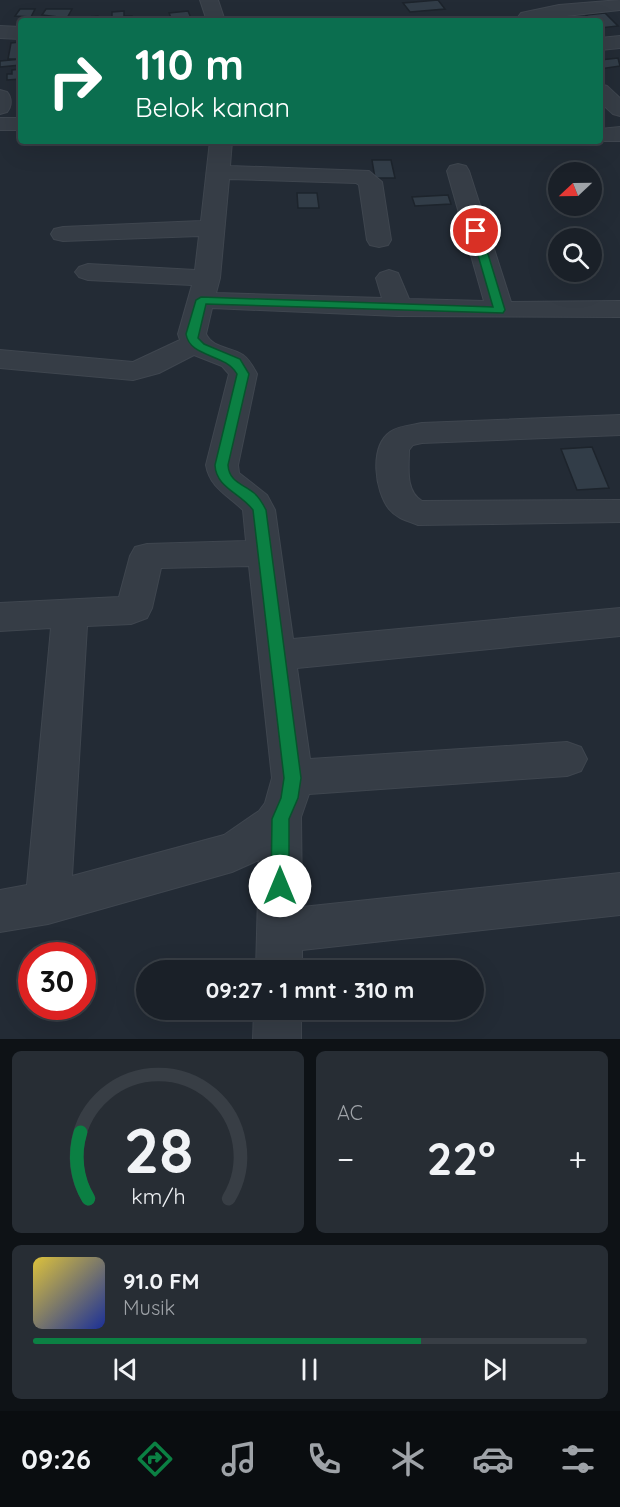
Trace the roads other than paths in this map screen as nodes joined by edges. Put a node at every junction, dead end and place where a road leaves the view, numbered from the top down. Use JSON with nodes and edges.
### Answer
{"nodes":[{"id":1,"x":209,"y":0,"type":"edge"},
{"id":2,"x":620,"y":5,"type":"edge"},
{"id":3,"x":525,"y":15,"type":"edge"},
{"id":4,"x":215,"y":18,"type":"edge"},
{"id":5,"x":0,"y":32,"type":"edge"},
{"id":6,"x":18,"y":33,"type":"edge"},
{"id":7,"x":620,"y":42,"type":"edge"},
{"id":8,"x":603,"y":44,"type":"edge"},
{"id":9,"x":603,"y":93,"type":"edge"},
{"id":10,"x":0,"y":96,"type":"edge"},
{"id":11,"x":0,"y":108,"type":"edge"},
{"id":12,"x":620,"y":110,"type":"edge"},
{"id":13,"x":0,"y":124,"type":"edge"},
{"id":14,"x":18,"y":124,"type":"edge"},
{"id":15,"x":620,"y":134,"type":"edge"},
{"id":16,"x":603,"y":136,"type":"edge"},
{"id":17,"x":221,"y":144,"type":"edge"},
{"id":18,"x":458,"y":171,"type":"dead end"},
{"id":19,"x":217,"y":172,"type":"junction"},
{"id":20,"x":212,"y":228,"type":"junction"},
{"id":21,"x":63,"y":234,"type":"dead end"},
{"id":22,"x":379,"y":240,"type":"dead end"},
{"id":23,"x":88,"y":272,"type":"dead end"},
{"id":24,"x":389,"y":278,"type":"dead end"},
{"id":25,"x":204,"y":289,"type":"junction"},
{"id":26,"x":398,"y":308,"type":"junction"},
{"id":27,"x":620,"y":309,"type":"edge"},
{"id":28,"x":500,"y":310,"type":"junction"},
{"id":29,"x":195,"y":344,"type":"junction"},
{"id":30,"x":0,"y":359,"type":"edge"},
{"id":31,"x":620,"y":425,"type":"edge"},
{"id":32,"x":620,"y":512,"type":"edge"},
{"id":33,"x":264,"y":553,"type":"junction"},
{"id":34,"x":70,"y":613,"type":"junction"},
{"id":35,"x":0,"y":617,"type":"edge"},
{"id":36,"x":620,"y":622,"type":"edge"},
{"id":37,"x":277,"y":655,"type":"junction"},
{"id":38,"x":567,"y":759,"type":"dead end"},
{"id":39,"x":292,"y":778,"type":"junction"},
{"id":40,"x":280,"y":819,"type":"junction"},
{"id":41,"x":620,"y":894,"type":"edge"},
{"id":42,"x":48,"y":903,"type":"junction"},
{"id":43,"x":0,"y":911,"type":"edge"},
{"id":44,"x":280,"y":951,"type":"edge"},
{"id":45,"x":278,"y":1020,"type":"edge"},
{"id":46,"x":277,"y":1039,"type":"edge"}],
"edges":[{"from":1,"to":4,"type":"street"},
{"from":2,"to":3,"type":"street"},
{"from":5,"to":6,"type":"street"},
{"from":7,"to":8,"type":"street"},
{"from":9,"to":12,"type":"street"},
{"from":10,"to":11,"type":"street"},
{"from":13,"to":14,"type":"street"},
{"from":15,"to":16,"type":"street"},
{"from":17,"to":19,"type":"street"},
{"from":18,"to":28,"type":"street"},
{"from":19,"to":20,"type":"street"},
{"from":19,"to":22,"type":"street"},
{"from":20,"to":21,"type":"street"},
{"from":20,"to":25,"type":"street"},
{"from":23,"to":25,"type":"street"},
{"from":24,"to":26,"type":"street"},
{"from":25,"to":26,"type":"street"},
{"from":25,"to":29,"type":"street"},
{"from":26,"to":28,"type":"street"},
{"from":27,"to":28,"type":"street"},
{"from":29,"to":30,"type":"street"},
{"from":29,"to":33,"type":"street"},
{"from":31,"to":32,"type":"street"},
{"from":33,"to":34,"type":"street"},
{"from":33,"to":37,"type":"street"},
{"from":34,"to":35,"type":"street"},
{"from":34,"to":42,"type":"street"},
{"from":36,"to":37,"type":"street"},
{"from":37,"to":39,"type":"street"},
{"from":38,"to":39,"type":"street"},
{"from":39,"to":40,"type":"street"},
{"from":40,"to":42,"type":"street"},
{"from":40,"to":44,"type":"street"},
{"from":41,"to":44,"type":"street"},
{"from":42,"to":43,"type":"street"},
{"from":45,"to":46,"type":"street"}]}
